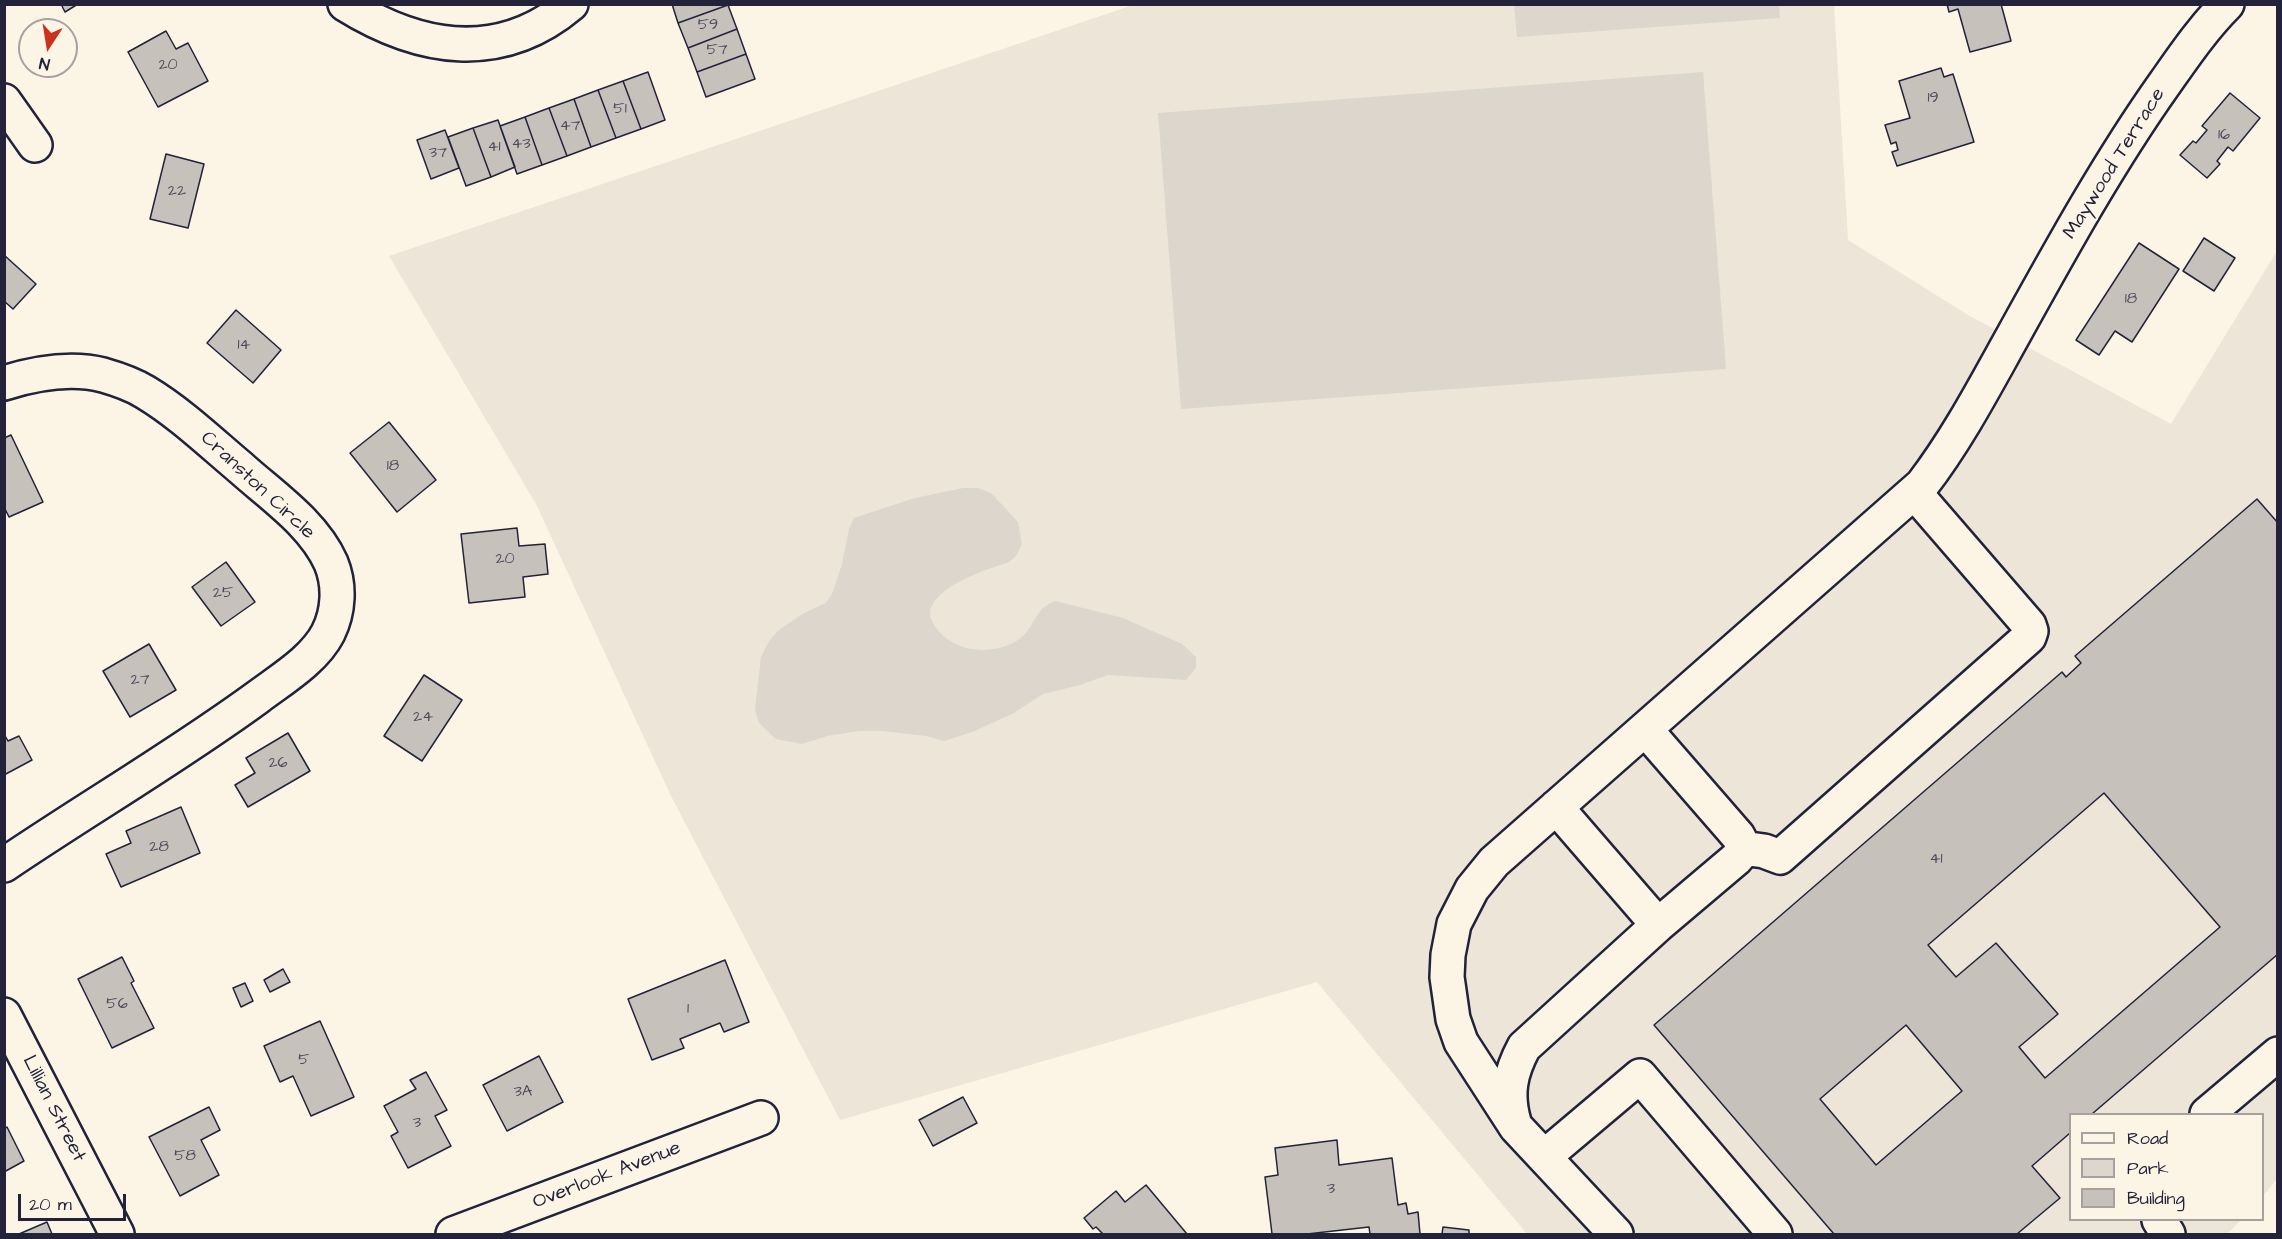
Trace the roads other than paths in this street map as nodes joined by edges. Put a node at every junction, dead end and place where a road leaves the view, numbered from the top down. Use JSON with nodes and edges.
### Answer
{"nodes":[{"id":1,"x":345,"y":4,"type":"edge"},
{"id":2,"x":571,"y":4,"type":"edge"},
{"id":3,"x":2227,"y":4,"type":"edge"},
{"id":4,"x":4,"y":100,"type":"edge"},
{"id":5,"x":35,"y":145,"type":"dead end"},
{"id":6,"x":4,"y":383,"type":"edge"},
{"id":7,"x":1914,"y":492,"type":"junction"},
{"id":8,"x":1645,"y":729,"type":"junction"},
{"id":9,"x":1556,"y":807,"type":"junction"},
{"id":10,"x":1742,"y":848,"type":"junction"},
{"id":11,"x":4,"y":865,"type":"edge"},
{"id":12,"x":1658,"y":925,"type":"junction"},
{"id":13,"x":4,"y":1015,"type":"edge"},
{"id":14,"x":2277,"y":1054,"type":"edge"},
{"id":15,"x":2208,"y":1113,"type":"edge"},
{"id":16,"x":761,"y":1118,"type":"dead end"},
{"id":17,"x":1516,"y":1127,"type":"junction"},
{"id":18,"x":1544,"y":1157,"type":"junction"},
{"id":19,"x":2160,"y":1221,"type":"edge"},
{"id":20,"x":117,"y":1234,"type":"edge"},
{"id":21,"x":453,"y":1234,"type":"edge"},
{"id":22,"x":1616,"y":1234,"type":"edge"},
{"id":23,"x":1775,"y":1234,"type":"edge"},
{"id":24,"x":2168,"y":1234,"type":"edge"}],
"edges":[{"from":1,"to":2,"type":"street"},
{"from":3,"to":7,"type":"street","name":"Maywood Terrace"},
{"from":4,"to":5,"type":"street"},
{"from":6,"to":11,"type":"street","name":"Cranston Circle"},
{"from":7,"to":8,"type":"street","name":"Maywood Terrace"},
{"from":7,"to":10,"type":"street"},
{"from":8,"to":9,"type":"street","name":"Maywood Terrace"},
{"from":8,"to":10,"type":"street"},
{"from":9,"to":12,"type":"street"},
{"from":9,"to":17,"type":"street","name":"Maywood Terrace"},
{"from":10,"to":12,"type":"street"},
{"from":12,"to":17,"type":"street"},
{"from":13,"to":20,"type":"street","name":"Lillian Street"},
{"from":14,"to":15,"type":"street"},
{"from":16,"to":21,"type":"street","name":"Overlook Avenue"},
{"from":17,"to":18,"type":"street","name":"Maywood Terrace"},
{"from":18,"to":22,"type":"street","name":"Maywood Terrace"},
{"from":18,"to":23,"type":"street"},
{"from":19,"to":24,"type":"street"}]}
